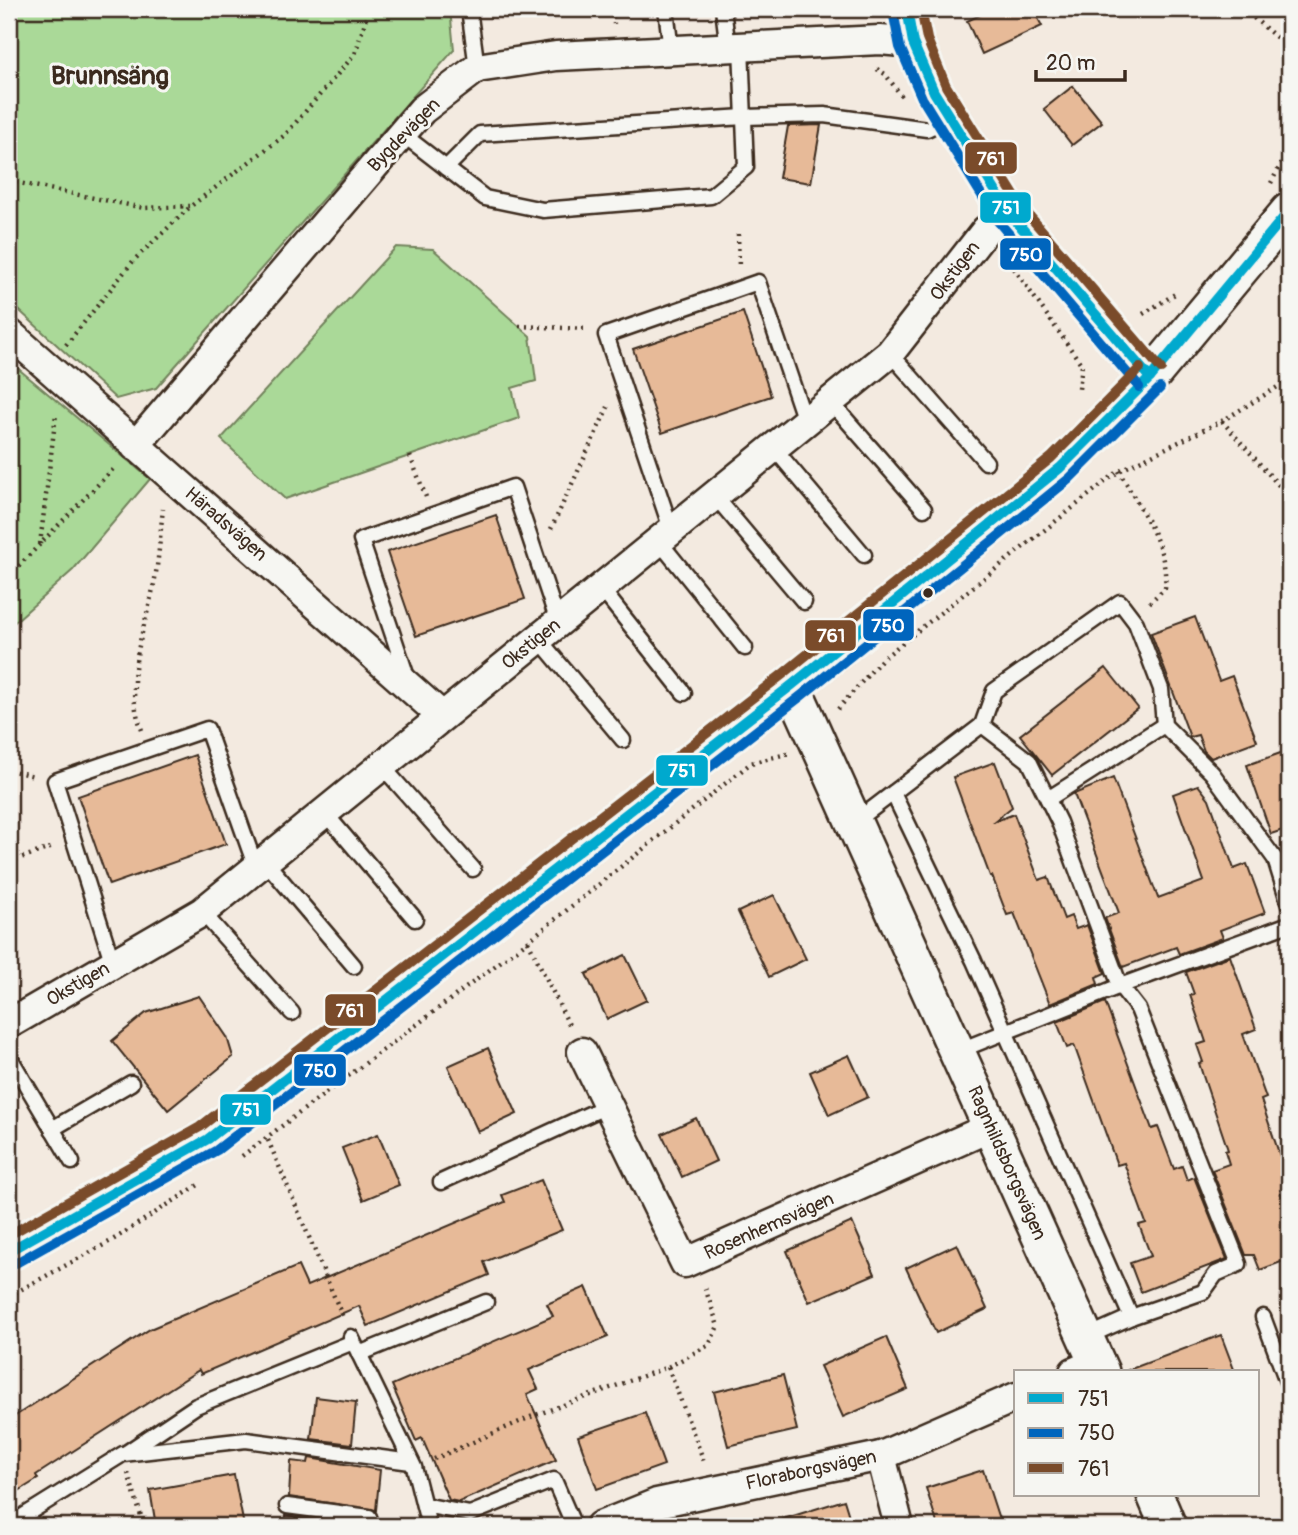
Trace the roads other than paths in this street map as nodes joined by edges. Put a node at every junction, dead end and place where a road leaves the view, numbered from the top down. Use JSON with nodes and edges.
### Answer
{"nodes":[{"id":1,"x":469,"y":9,"type":"edge"},
{"id":2,"x":666,"y":9,"type":"edge"},
{"id":3,"x":723,"y":9,"type":"edge"},
{"id":4,"x":907,"y":9,"type":"edge"},
{"id":5,"x":913,"y":43,"type":"junction"},
{"id":6,"x":734,"y":48,"type":"junction"},
{"id":7,"x":671,"y":51,"type":"junction"},
{"id":8,"x":477,"y":68,"type":"junction"},
{"id":9,"x":744,"y":117,"type":"junction"},
{"id":10,"x":950,"y":117,"type":"junction"},
{"id":11,"x":401,"y":133,"type":"junction"},
{"id":12,"x":446,"y":167,"type":"junction"},
{"id":13,"x":1289,"y":211,"type":"edge"},
{"id":14,"x":1009,"y":213,"type":"junction"},
{"id":15,"x":9,"y":333,"type":"edge"},
{"id":16,"x":890,"y":353,"type":"junction"},
{"id":17,"x":1150,"y":378,"type":"junction"},
{"id":18,"x":830,"y":401,"type":"junction"},
{"id":19,"x":805,"y":421,"type":"junction"},
{"id":20,"x":135,"y":446,"type":"junction"},
{"id":21,"x":773,"y":447,"type":"junction"},
{"id":22,"x":985,"y":462,"type":"dead end"},
{"id":23,"x":714,"y":495,"type":"junction"},
{"id":24,"x":924,"y":509,"type":"dead end"},
{"id":25,"x":665,"y":535,"type":"junction"},
{"id":26,"x":864,"y":555,"type":"dead end"},
{"id":27,"x":600,"y":587,"type":"junction"},
{"id":28,"x":804,"y":602,"type":"dead end"},
{"id":29,"x":548,"y":630,"type":"junction"},
{"id":30,"x":745,"y":648,"type":"dead end"},
{"id":31,"x":409,"y":685,"type":"junction"},
{"id":32,"x":792,"y":685,"type":"junction"},
{"id":33,"x":684,"y":693,"type":"dead end"},
{"id":34,"x":442,"y":716,"type":"junction"},
{"id":35,"x":982,"y":724,"type":"junction"},
{"id":36,"x":1164,"y":725,"type":"junction"},
{"id":37,"x":623,"y":740,"type":"dead end"},
{"id":38,"x":382,"y":766,"type":"junction"},
{"id":39,"x":893,"y":793,"type":"junction"},
{"id":40,"x":1048,"y":799,"type":"junction"},
{"id":41,"x":324,"y":812,"type":"junction"},
{"id":42,"x":853,"y":823,"type":"junction"},
{"id":43,"x":260,"y":864,"type":"junction"},
{"id":44,"x":473,"y":869,"type":"dead end"},
{"id":45,"x":1289,"y":904,"type":"edge"},
{"id":46,"x":202,"y":912,"type":"junction"},
{"id":47,"x":415,"y":919,"type":"dead end"},
{"id":48,"x":1289,"y":923,"type":"edge"},
{"id":49,"x":113,"y":964,"type":"junction"},
{"id":50,"x":354,"y":966,"type":"dead end"},
{"id":51,"x":1120,"y":986,"type":"junction"},
{"id":52,"x":292,"y":1013,"type":"dead end"},
{"id":53,"x":9,"y":1024,"type":"edge"},
{"id":54,"x":1005,"y":1032,"type":"junction"},
{"id":55,"x":582,"y":1052,"type":"road end"},
{"id":56,"x":956,"y":1052,"type":"junction"},
{"id":57,"x":9,"y":1056,"type":"edge"},
{"id":58,"x":131,"y":1083,"type":"dead end"},
{"id":59,"x":609,"y":1105,"type":"junction"},
{"id":60,"x":991,"y":1127,"type":"junction"},
{"id":61,"x":52,"y":1129,"type":"junction"},
{"id":62,"x":72,"y":1162,"type":"dead end"},
{"id":63,"x":441,"y":1182,"type":"dead end"},
{"id":64,"x":9,"y":1251,"type":"edge"},
{"id":65,"x":486,"y":1302,"type":"dead end"},
{"id":66,"x":1131,"y":1317,"type":"junction"},
{"id":67,"x":1263,"y":1317,"type":"dead end"},
{"id":68,"x":354,"y":1344,"type":"junction"},
{"id":69,"x":1090,"y":1361,"type":"edge"},
{"id":70,"x":1289,"y":1387,"type":"edge"},
{"id":71,"x":1014,"y":1398,"type":"edge"},
{"id":72,"x":123,"y":1454,"type":"junction"},
{"id":73,"x":881,"y":1455,"type":"junction"},
{"id":74,"x":412,"y":1464,"type":"junction"},
{"id":75,"x":1155,"y":1496,"type":"edge"},
{"id":76,"x":424,"y":1505,"type":"junction"},
{"id":77,"x":287,"y":1506,"type":"dead end"},
{"id":78,"x":9,"y":1525,"type":"edge"},
{"id":79,"x":372,"y":1526,"type":"edge"},
{"id":80,"x":429,"y":1526,"type":"edge"},
{"id":81,"x":574,"y":1526,"type":"edge"},
{"id":82,"x":600,"y":1526,"type":"edge"},
{"id":83,"x":899,"y":1526,"type":"edge"},
{"id":84,"x":1168,"y":1526,"type":"edge"}],
"edges":[{"from":1,"to":8,"type":"lane"},
{"from":2,"to":7,"type":"lane"},
{"from":3,"to":6,"type":"lane"},
{"from":4,"to":5,"type":"street"},
{"from":5,"to":6,"type":"street","name":"Bygdevägen"},
{"from":5,"to":10,"type":"street"},
{"from":6,"to":7,"type":"street","name":"Bygdevägen"},
{"from":6,"to":9,"type":"lane"},
{"from":7,"to":8,"type":"street","name":"Bygdevägen"},
{"from":8,"to":11,"type":"street","name":"Bygdevägen"},
{"from":9,"to":10,"type":"lane"},
{"from":9,"to":12,"type":"lane"},
{"from":9,"to":12,"type":"lane"},
{"from":10,"to":14,"type":"street"},
{"from":11,"to":12,"type":"lane"},
{"from":11,"to":20,"type":"street","name":"Bygdevägen"},
{"from":13,"to":17,"type":"street"},
{"from":14,"to":16,"type":"street","name":"Okstigen"},
{"from":14,"to":17,"type":"street"},
{"from":15,"to":20,"type":"street","name":"Häradsvägen"},
{"from":16,"to":18,"type":"street","name":"Okstigen"},
{"from":16,"to":22,"type":"lane"},
{"from":17,"to":32,"type":"street"},
{"from":18,"to":19,"type":"street","name":"Okstigen"},
{"from":18,"to":24,"type":"lane"},
{"from":19,"to":21,"type":"street","name":"Okstigen"},
{"from":19,"to":25,"type":"lane"},
{"from":20,"to":31,"type":"street","name":"Häradsvägen"},
{"from":21,"to":23,"type":"street","name":"Okstigen"},
{"from":21,"to":26,"type":"lane"},
{"from":23,"to":25,"type":"street","name":"Okstigen"},
{"from":23,"to":28,"type":"lane"},
{"from":25,"to":27,"type":"street","name":"Okstigen"},
{"from":25,"to":30,"type":"lane"},
{"from":27,"to":29,"type":"street","name":"Okstigen"},
{"from":27,"to":33,"type":"lane"},
{"from":29,"to":31,"type":"lane"},
{"from":29,"to":34,"type":"street","name":"Okstigen"},
{"from":29,"to":37,"type":"lane"},
{"from":31,"to":34,"type":"street","name":"Häradsvägen"},
{"from":32,"to":42,"type":"street","name":"Ragnhildsborgsvägen"},
{"from":32,"to":64,"type":"street"},
{"from":34,"to":38,"type":"street","name":"Okstigen"},
{"from":35,"to":36,"type":"lane"},
{"from":35,"to":39,"type":"lane"},
{"from":35,"to":40,"type":"lane"},
{"from":36,"to":40,"type":"lane"},
{"from":36,"to":45,"type":"lane"},
{"from":38,"to":41,"type":"street","name":"Okstigen"},
{"from":38,"to":44,"type":"lane"},
{"from":39,"to":42,"type":"lane"},
{"from":39,"to":54,"type":"lane"},
{"from":40,"to":51,"type":"lane"},
{"from":41,"to":43,"type":"street","name":"Okstigen"},
{"from":41,"to":47,"type":"lane"},
{"from":42,"to":56,"type":"street","name":"Ragnhildsborgsvägen"},
{"from":43,"to":46,"type":"street","name":"Okstigen"},
{"from":43,"to":49,"type":"lane"},
{"from":43,"to":50,"type":"lane"},
{"from":46,"to":49,"type":"street","name":"Okstigen"},
{"from":46,"to":52,"type":"lane"},
{"from":48,"to":51,"type":"lane"},
{"from":49,"to":53,"type":"street","name":"Okstigen"},
{"from":51,"to":54,"type":"lane"},
{"from":51,"to":66,"type":"lane"},
{"from":54,"to":56,"type":"lane"},
{"from":54,"to":66,"type":"lane"},
{"from":55,"to":59,"type":"street","name":"Rosenhemsvägen"},
{"from":56,"to":60,"type":"street","name":"Ragnhildsborgsvägen"},
{"from":57,"to":61,"type":"lane"},
{"from":58,"to":61,"type":"lane"},
{"from":59,"to":60,"type":"street","name":"Rosenhemsvägen"},
{"from":59,"to":63,"type":"lane"},
{"from":60,"to":69,"type":"street","name":"Ragnhildsborgsvägen"},
{"from":61,"to":62,"type":"lane"},
{"from":65,"to":68,"type":"lane"},
{"from":66,"to":69,"type":"lane"},
{"from":67,"to":70,"type":"lane"},
{"from":68,"to":72,"type":"lane"},
{"from":68,"to":74,"type":"lane"},
{"from":71,"to":73,"type":"street","name":"Floraborgsvägen"},
{"from":72,"to":74,"type":"lane"},
{"from":72,"to":78,"type":"lane"},
{"from":73,"to":82,"type":"street","name":"Floraborgsvägen"},
{"from":73,"to":83,"type":"street"},
{"from":74,"to":76,"type":"lane"},
{"from":75,"to":84,"type":"street"},
{"from":76,"to":80,"type":"lane"},
{"from":76,"to":81,"type":"lane"},
{"from":77,"to":79,"type":"lane"}]}
